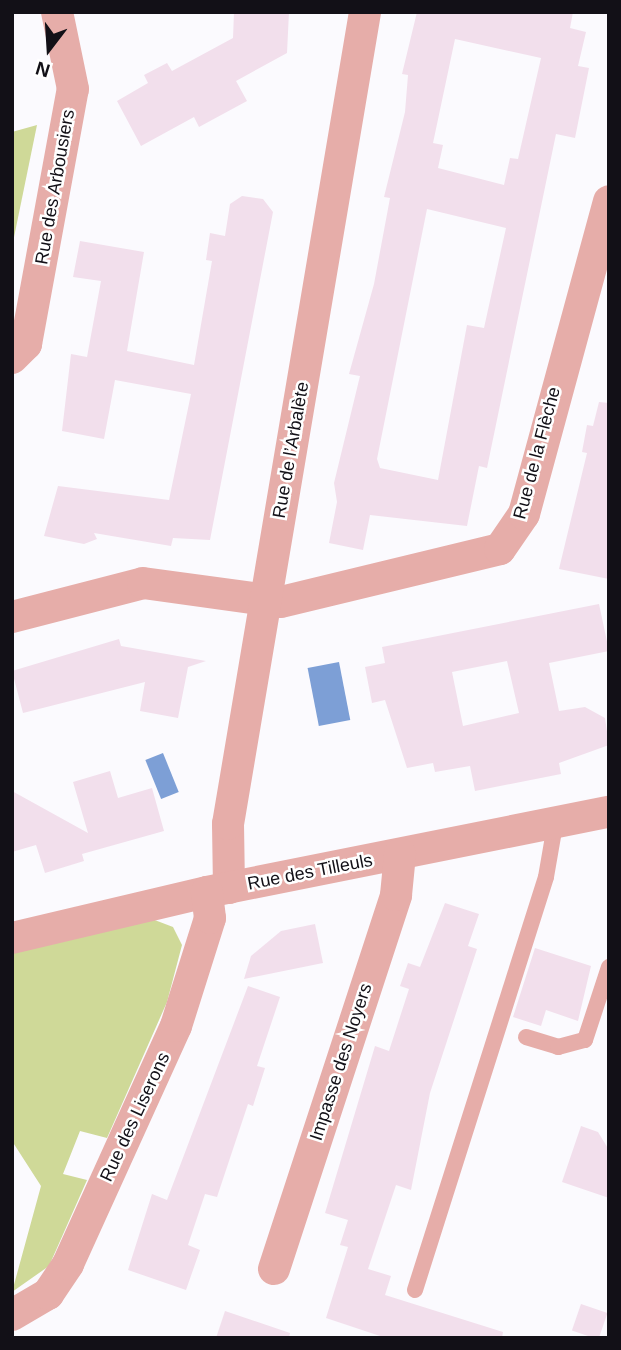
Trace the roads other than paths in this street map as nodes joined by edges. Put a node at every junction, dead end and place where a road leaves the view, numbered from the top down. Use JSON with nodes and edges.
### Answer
{"nodes":[{"id":1,"x":57,"y":12,"type":"edge"},
{"id":2,"x":365,"y":12,"type":"edge"},
{"id":3,"x":609,"y":201,"type":"edge"},
{"id":4,"x":12,"y":358,"type":"edge"},
{"id":5,"x":265,"y":601,"type":"junction"},
{"id":6,"x":15,"y":607,"type":"edge"},
{"id":7,"x":609,"y":812,"type":"edge"},
{"id":8,"x":555,"y":825,"type":"junction"},
{"id":9,"x":400,"y":854,"type":"junction"},
{"id":10,"x":218,"y":890,"type":"junction"},
{"id":11,"x":12,"y":938,"type":"edge"},
{"id":12,"x":609,"y":967,"type":"edge"},
{"id":13,"x":526,"y":1037,"type":"dead end"},
{"id":14,"x":274,"y":1269,"type":"dead end"},
{"id":15,"x":415,"y":1290,"type":"dead end"},
{"id":16,"x":12,"y":1315,"type":"edge"}],
"edges":[{"from":1,"to":4,"type":"street","name":"Rue des Arbousiers"},
{"from":2,"to":5,"type":"street","name":"Rue de l’Arbalète"},
{"from":3,"to":5,"type":"street","name":"Rue de la Flèche"},
{"from":5,"to":6,"type":"street","name":"Rue de la Flèche"},
{"from":5,"to":10,"type":"street","name":"Rue de l’Arbalète"},
{"from":7,"to":8,"type":"street","name":"Rue des Tilleuls"},
{"from":8,"to":9,"type":"street","name":"Rue des Tilleuls"},
{"from":8,"to":15,"type":"lane"},
{"from":9,"to":10,"type":"street","name":"Rue des Tilleuls"},
{"from":9,"to":14,"type":"street","name":"Impasse des Noyers"},
{"from":10,"to":11,"type":"street","name":"Rue des Tilleuls"},
{"from":10,"to":16,"type":"street","name":"Rue des Liserons"},
{"from":12,"to":13,"type":"lane"}]}
